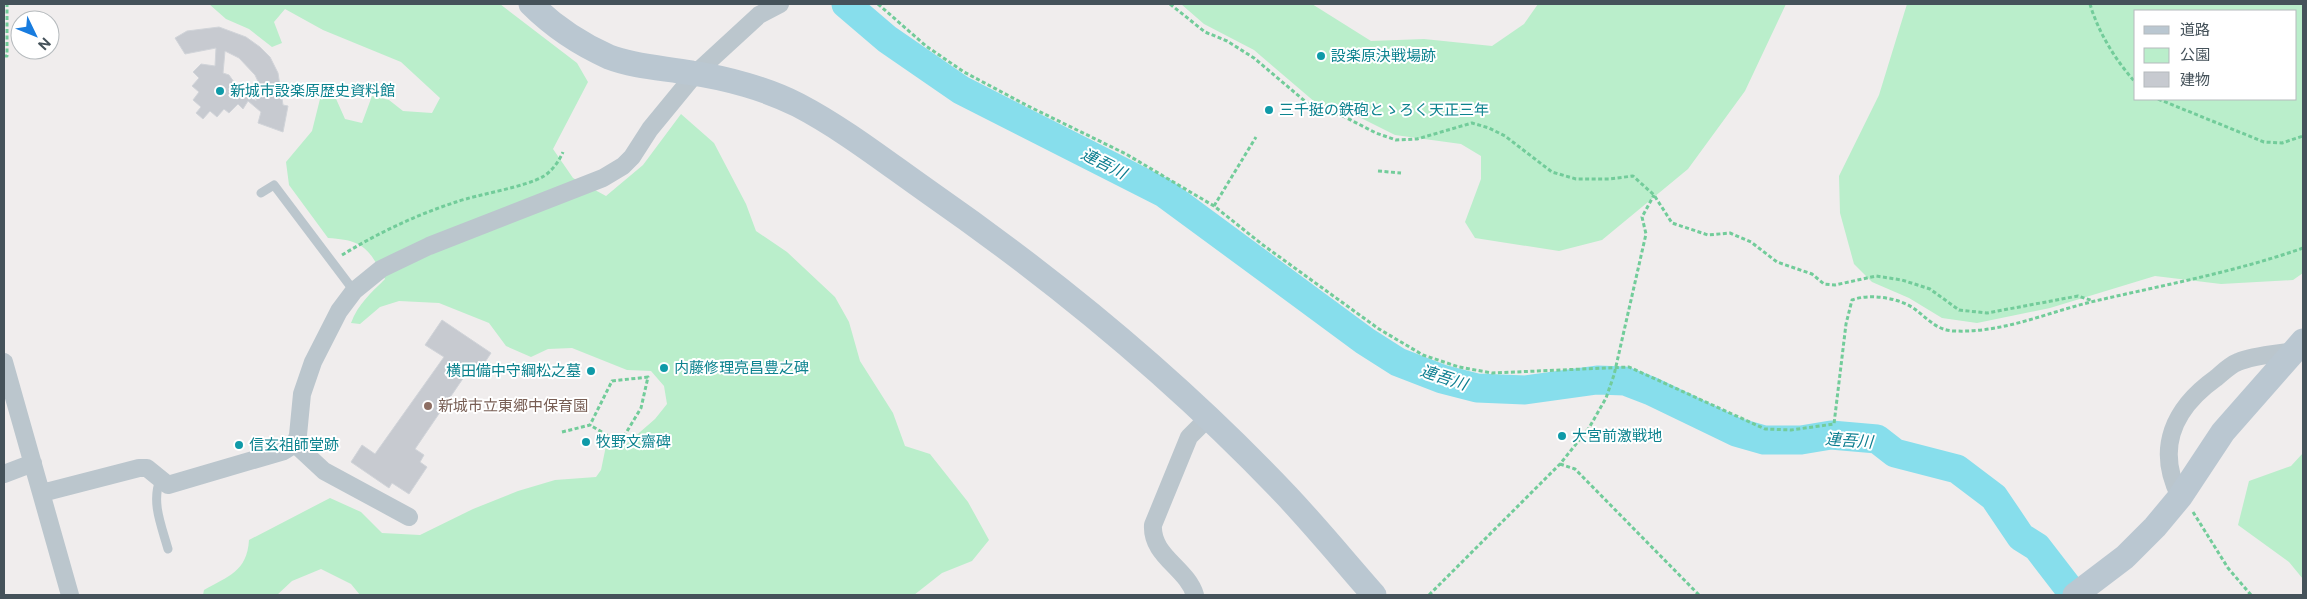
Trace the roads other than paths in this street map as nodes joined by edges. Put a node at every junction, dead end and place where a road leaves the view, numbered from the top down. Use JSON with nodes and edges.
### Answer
{"nodes":[{"id":1,"x":531,"y":4,"type":"edge"},
{"id":2,"x":780,"y":4,"type":"edge"},
{"id":3,"x":696,"y":73,"type":"junction"},
{"id":4,"x":261,"y":193,"type":"dead end"},
{"id":5,"x":354,"y":291,"type":"junction"},
{"id":6,"x":2299,"y":346,"type":"edge"},
{"id":7,"x":4,"y":362,"type":"edge"},
{"id":8,"x":8,"y":390,"type":"edge"},
{"id":9,"x":1208,"y":418,"type":"junction"},
{"id":10,"x":294,"y":444,"type":"junction"},
{"id":11,"x":33,"y":463,"type":"junction"},
{"id":12,"x":4,"y":474,"type":"edge"},
{"id":13,"x":160,"y":480,"type":"junction"},
{"id":14,"x":42,"y":493,"type":"junction"},
{"id":15,"x":2180,"y":497,"type":"junction"},
{"id":16,"x":409,"y":517,"type":"dead end"},
{"id":17,"x":168,"y":549,"type":"dead end"},
{"id":18,"x":2079,"y":592,"type":"edge"},
{"id":19,"x":70,"y":595,"type":"edge"},
{"id":20,"x":1195,"y":595,"type":"edge"},
{"id":21,"x":1374,"y":595,"type":"edge"}],
"edges":[{"from":1,"to":3,"type":"street"},
{"from":2,"to":3,"type":"street"},
{"from":3,"to":5,"type":"street"},
{"from":3,"to":9,"type":"street"},
{"from":4,"to":5,"type":"lane"},
{"from":5,"to":10,"type":"street"},
{"from":6,"to":15,"type":"street"},
{"from":6,"to":15,"type":"street"},
{"from":7,"to":8,"type":"street"},
{"from":8,"to":11,"type":"street"},
{"from":9,"to":20,"type":"street"},
{"from":9,"to":21,"type":"street"},
{"from":10,"to":13,"type":"street"},
{"from":10,"to":16,"type":"street"},
{"from":11,"to":12,"type":"street"},
{"from":11,"to":14,"type":"street"},
{"from":13,"to":14,"type":"street"},
{"from":13,"to":17,"type":"lane"},
{"from":14,"to":19,"type":"street"},
{"from":15,"to":18,"type":"street"}]}
